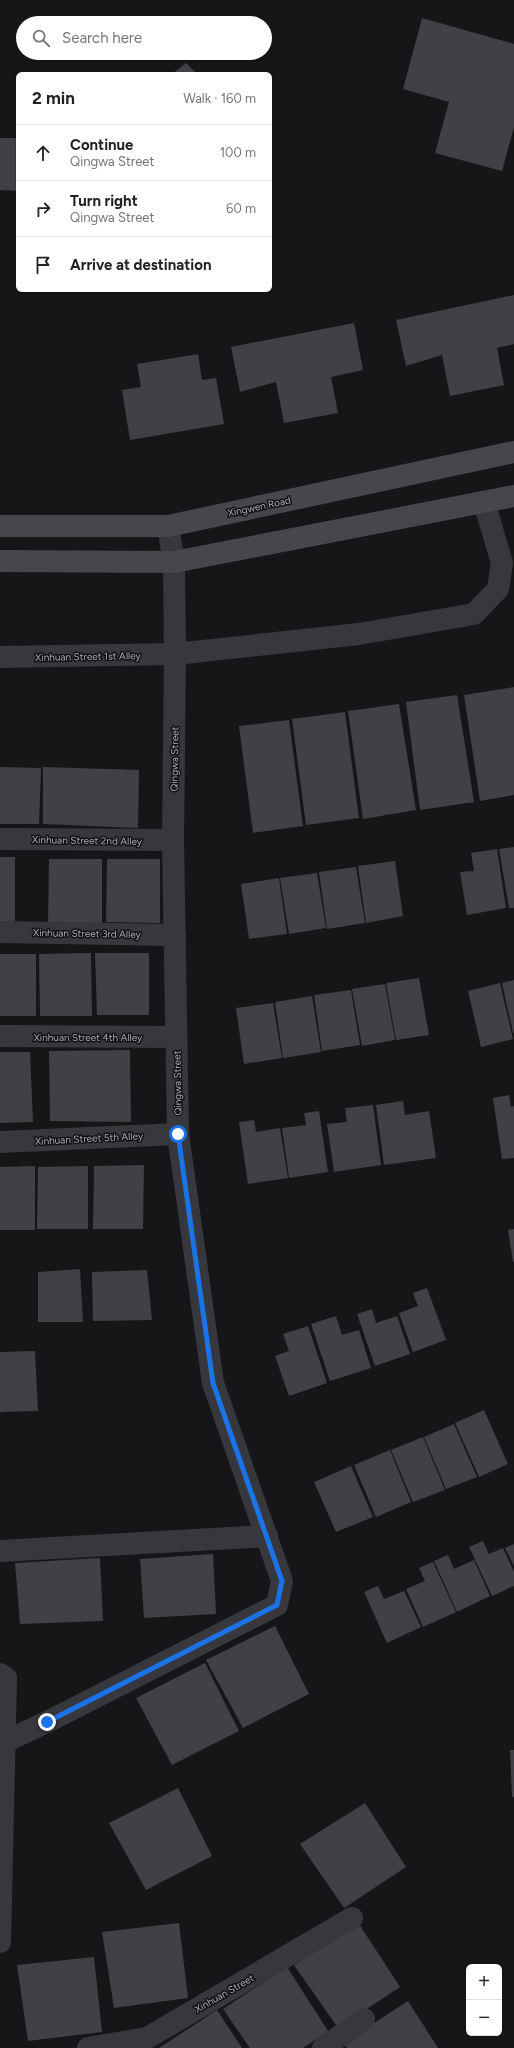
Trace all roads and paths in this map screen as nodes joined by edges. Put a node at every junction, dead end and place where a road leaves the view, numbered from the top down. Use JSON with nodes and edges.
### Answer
{"nodes":[{"id":1,"x":514,"y":452,"type":"edge"},
{"id":2,"x":514,"y":496,"type":"edge"},
{"id":3,"x":484,"y":502,"type":"junction"},
{"id":4,"x":0,"y":526,"type":"edge"},
{"id":5,"x":168,"y":526,"type":"junction"},
{"id":6,"x":0,"y":561,"type":"edge"},
{"id":7,"x":174,"y":562,"type":"junction"},
{"id":8,"x":175,"y":654,"type":"junction"},
{"id":9,"x":0,"y":657,"type":"edge"},
{"id":10,"x":0,"y":839,"type":"edge"},
{"id":11,"x":173,"y":840,"type":"junction"},
{"id":12,"x":0,"y":932,"type":"edge"},
{"id":13,"x":175,"y":935,"type":"junction"},
{"id":14,"x":0,"y":1036,"type":"edge"},
{"id":15,"x":176,"y":1037,"type":"junction"},
{"id":16,"x":178,"y":1134,"type":"junction"},
{"id":17,"x":0,"y":1142,"type":"edge"},
{"id":18,"x":267,"y":1536,"type":"junction"},
{"id":19,"x":0,"y":1551,"type":"edge"},
{"id":20,"x":0,"y":1674,"type":"edge"},
{"id":21,"x":2,"y":1743,"type":"edge"},
{"id":22,"x":352,"y":1918,"type":"dead end"},
{"id":23,"x":0,"y":1942,"type":"edge"},
{"id":24,"x":364,"y":2019,"type":"dead end"},
{"id":25,"x":88,"y":2048,"type":"edge"},
{"id":26,"x":323,"y":2048,"type":"edge"}],
"edges":[{"from":1,"to":5,"type":"main road","name":"Xingwen Road"},
{"from":2,"to":3,"type":"main road"},
{"from":3,"to":7,"type":"main road"},
{"from":3,"to":8,"type":"street","name":"Xinhuan Street 1st Alley"},
{"from":4,"to":5,"type":"main road","name":"Xingwen Road"},
{"from":5,"to":7,"type":"street","name":"Qingwa Street"},
{"from":6,"to":7,"type":"main road"},
{"from":7,"to":8,"type":"street","name":"Qingwa Street"},
{"from":8,"to":9,"type":"street","name":"Xinhuan Street 1st Alley"},
{"from":8,"to":11,"type":"street","name":"Qingwa Street"},
{"from":10,"to":11,"type":"street","name":"Xinhuan Street 2nd Alley"},
{"from":11,"to":13,"type":"street","name":"Qingwa Street"},
{"from":12,"to":13,"type":"street","name":"Xinhuan Street 3rd Alley"},
{"from":13,"to":15,"type":"street","name":"Qingwa Street"},
{"from":14,"to":15,"type":"street","name":"Xinhuan Street 4th Alley"},
{"from":15,"to":16,"type":"street","name":"Qingwa Street"},
{"from":16,"to":17,"type":"street","name":"Xinhuan Street 5th Alley"},
{"from":16,"to":18,"type":"street","name":"Qingwa Street"},
{"from":18,"to":19,"type":"street"},
{"from":18,"to":21,"type":"street","name":"Qingwa Street"},
{"from":20,"to":21,"type":"street"},
{"from":21,"to":23,"type":"street"},
{"from":22,"to":25,"type":"street","name":"Xinhuan Street"},
{"from":24,"to":26,"type":"street"}]}
